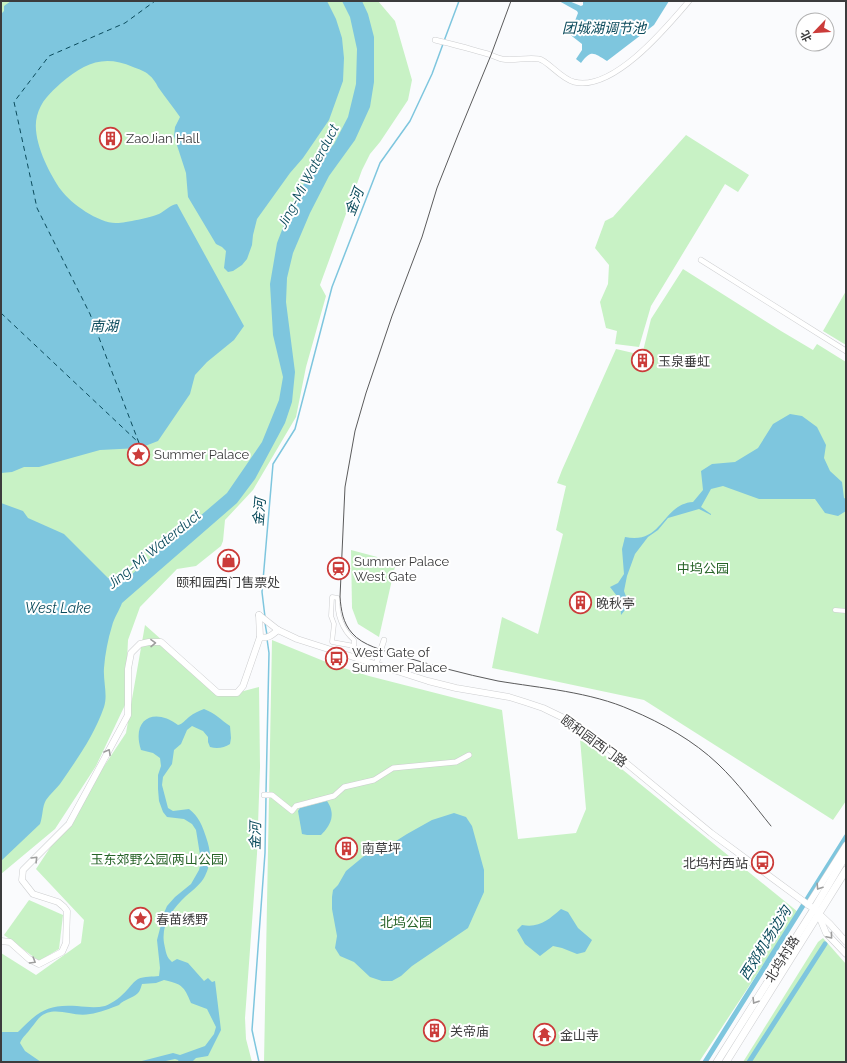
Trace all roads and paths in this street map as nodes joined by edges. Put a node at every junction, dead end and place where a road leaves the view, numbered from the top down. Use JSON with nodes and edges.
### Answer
{"nodes":[{"id":1,"x":689,"y":1,"type":"edge"},
{"id":2,"x":437,"y":40,"type":"dead end"},
{"id":3,"x":701,"y":260,"type":"dead end"},
{"id":4,"x":846,"y":351,"type":"edge"},
{"id":5,"x":835,"y":610,"type":"dead end"},
{"id":6,"x":846,"y":611,"type":"edge"},
{"id":7,"x":278,"y":630,"type":"junction"},
{"id":8,"x":265,"y":637,"type":"junction"},
{"id":9,"x":384,"y":640,"type":"dead end"},
{"id":10,"x":332,"y":642,"type":"joint"},
{"id":11,"x":376,"y":664,"type":"junction"},
{"id":12,"x":469,"y":755,"type":"dead end"},
{"id":13,"x":266,"y":795,"type":"dead end"},
{"id":14,"x":846,"y":845,"type":"edge"},
{"id":15,"x":846,"y":855,"type":"edge"},
{"id":16,"x":846,"y":870,"type":"edge"},
{"id":17,"x":814,"y":910,"type":"junction"},
{"id":18,"x":1,"y":941,"type":"edge"},
{"id":19,"x":846,"y":942,"type":"edge"},
{"id":20,"x":846,"y":954,"type":"edge"},
{"id":21,"x":717,"y":1062,"type":"edge"},
{"id":22,"x":726,"y":1062,"type":"edge"}],
"edges":[{"from":1,"to":2,"type":"street"},
{"from":3,"to":4,"type":"street"},
{"from":5,"to":6,"type":"street"},
{"from":7,"to":8,"type":"street"},
{"from":7,"to":8,"type":"street","name":"颐和园西门路"},
{"from":7,"to":11,"type":"street","name":"颐和园西门路"},
{"from":18,"to":8,"type":"street","one_way":true},
{"from":9,"to":11,"type":"street"},
{"from":10,"to":10,"type":"street"},
{"from":11,"to":17,"type":"street","name":"颐和园西门路"},
{"from":12,"to":13,"type":"street"},
{"from":14,"to":17,"type":"street","name":"北坞村路","one_way":true},
{"from":15,"to":17,"type":"main road","name":"北坞村路"},
{"from":16,"to":17,"type":"main road","name":"北坞村路"},
{"from":17,"to":19,"type":"street","name":"颐和园西门路"},
{"from":17,"to":20,"type":"street","one_way":true},
{"from":17,"to":21,"type":"main road","name":"北坞村路","one_way":true},
{"from":17,"to":22,"type":"main road","name":"北坞村路"}]}
